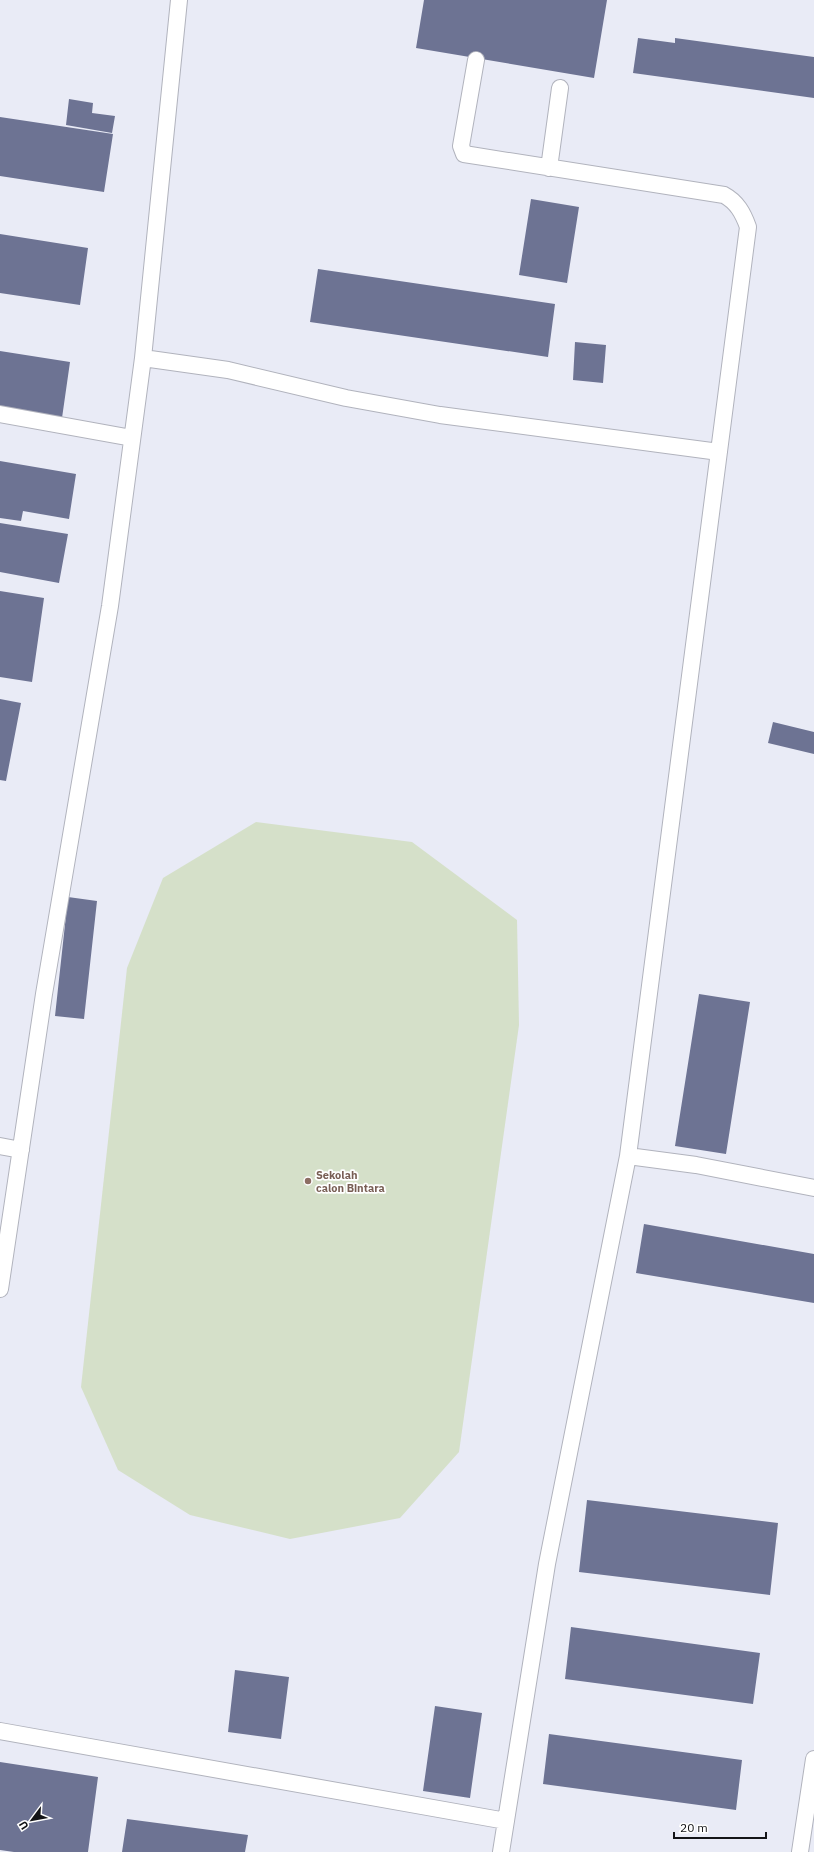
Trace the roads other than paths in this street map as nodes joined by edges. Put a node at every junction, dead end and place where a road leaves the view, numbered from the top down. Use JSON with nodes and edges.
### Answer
{"nodes":[{"id":1,"x":179,"y":0,"type":"edge"},
{"id":2,"x":476,"y":60,"type":"dead end"},
{"id":3,"x":560,"y":88,"type":"dead end"},
{"id":4,"x":549,"y":168,"type":"junction"},
{"id":5,"x":144,"y":358,"type":"junction"},
{"id":6,"x":0,"y":414,"type":"edge"},
{"id":7,"x":132,"y":438,"type":"junction"},
{"id":8,"x":719,"y":452,"type":"junction"},
{"id":9,"x":0,"y":1146,"type":"edge"},
{"id":10,"x":21,"y":1150,"type":"junction"},
{"id":11,"x":628,"y":1156,"type":"junction"},
{"id":12,"x":814,"y":1188,"type":"edge"},
{"id":13,"x":0,"y":1289,"type":"edge"},
{"id":14,"x":0,"y":1731,"type":"edge"},
{"id":15,"x":814,"y":1759,"type":"edge"},
{"id":16,"x":506,"y":1822,"type":"junction"},
{"id":17,"x":501,"y":1852,"type":"edge"},
{"id":18,"x":800,"y":1852,"type":"edge"}],
"edges":[{"from":1,"to":5,"type":"lane"},
{"from":2,"to":4,"type":"lane"},
{"from":3,"to":4,"type":"lane"},
{"from":4,"to":8,"type":"lane"},
{"from":5,"to":7,"type":"lane"},
{"from":5,"to":8,"type":"lane"},
{"from":6,"to":7,"type":"lane"},
{"from":7,"to":10,"type":"lane"},
{"from":8,"to":11,"type":"lane"},
{"from":9,"to":10,"type":"lane"},
{"from":10,"to":13,"type":"lane"},
{"from":11,"to":12,"type":"lane"},
{"from":11,"to":16,"type":"lane"},
{"from":14,"to":16,"type":"lane"},
{"from":15,"to":18,"type":"lane"},
{"from":16,"to":17,"type":"lane"}]}
